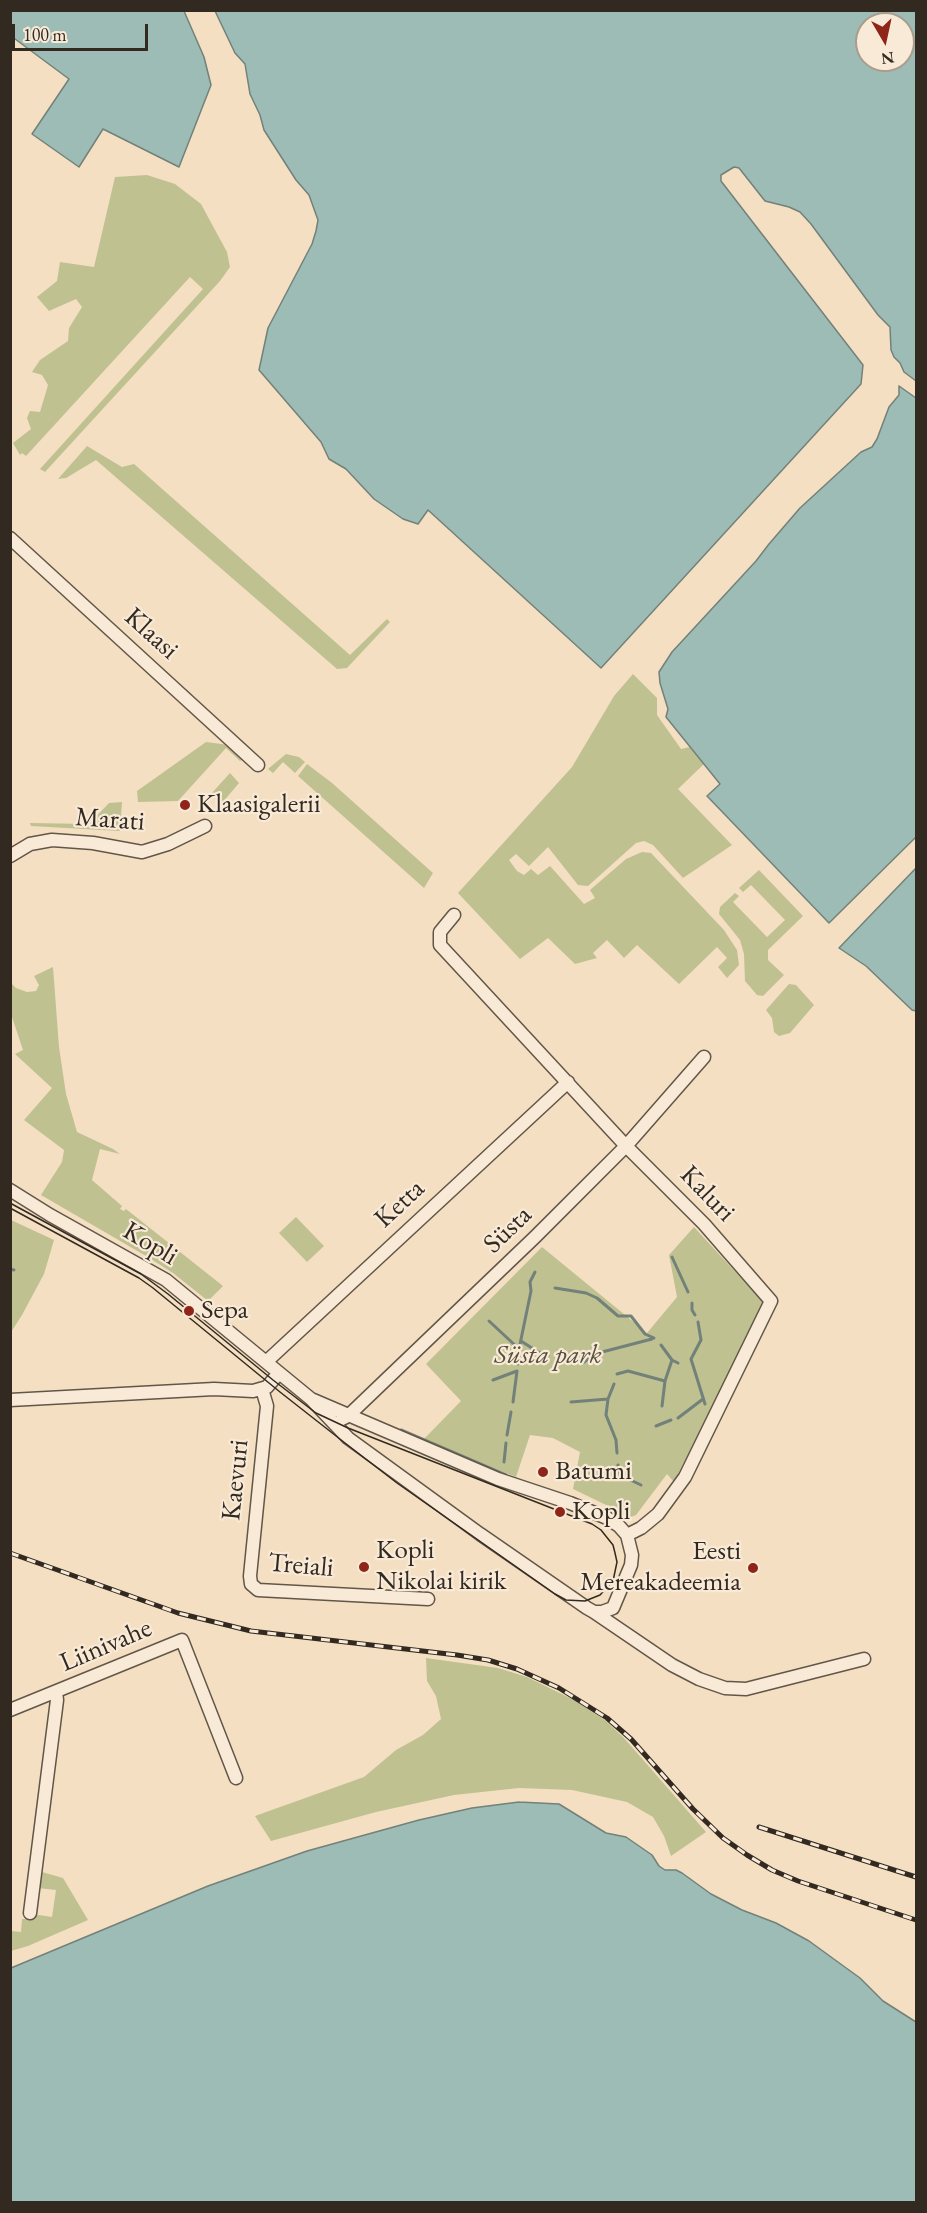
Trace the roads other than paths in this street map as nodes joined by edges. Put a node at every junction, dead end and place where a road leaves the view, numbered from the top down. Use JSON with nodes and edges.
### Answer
{"nodes":[{"id":1,"x":10,"y":538,"type":"edge"},
{"id":2,"x":258,"y":765,"type":"dead end"},
{"id":3,"x":205,"y":826,"type":"dead end"},
{"id":4,"x":10,"y":856,"type":"edge"},
{"id":5,"x":454,"y":915,"type":"dead end"},
{"id":6,"x":704,"y":1057,"type":"dead end"},
{"id":7,"x":567,"y":1082,"type":"junction"},
{"id":8,"x":626,"y":1146,"type":"junction"},
{"id":9,"x":10,"y":1190,"type":"edge"},
{"id":10,"x":266,"y":1362,"type":"junction"},
{"id":11,"x":279,"y":1373,"type":"junction"},
{"id":12,"x":262,"y":1389,"type":"junction"},
{"id":13,"x":311,"y":1399,"type":"junction"},
{"id":14,"x":10,"y":1400,"type":"edge"},
{"id":15,"x":348,"y":1416,"type":"junction"},
{"id":16,"x":336,"y":1426,"type":"junction"},
{"id":17,"x":627,"y":1535,"type":"junction"},
{"id":18,"x":250,"y":1576,"type":"joint"},
{"id":19,"x":428,"y":1599,"type":"dead end"},
{"id":20,"x":618,"y":1600,"type":"junction"},
{"id":21,"x":594,"y":1612,"type":"junction"},
{"id":22,"x":642,"y":1645,"type":"junction"},
{"id":23,"x":864,"y":1659,"type":"dead end"},
{"id":24,"x":56,"y":1692,"type":"junction"},
{"id":25,"x":10,"y":1710,"type":"edge"},
{"id":26,"x":236,"y":1778,"type":"dead end"},
{"id":27,"x":30,"y":1913,"type":"dead end"}],
"edges":[{"from":1,"to":2,"type":"street","name":"Klaasi"},
{"from":3,"to":4,"type":"street","name":"Marati"},
{"from":5,"to":7,"type":"street","name":"Kaluri"},
{"from":6,"to":8,"type":"street","name":"Süsta"},
{"from":7,"to":8,"type":"street","name":"Kaluri"},
{"from":7,"to":10,"type":"street","name":"Ketta"},
{"from":8,"to":15,"type":"street","name":"Süsta"},
{"from":8,"to":17,"type":"street","name":"Kaluri"},
{"from":9,"to":10,"type":"street","name":"Kopli"},
{"from":10,"to":11,"type":"street","name":"Kopli"},
{"from":11,"to":12,"type":"street"},
{"from":11,"to":13,"type":"street","name":"Kopli"},
{"from":12,"to":14,"type":"street"},
{"from":12,"to":18,"type":"street","name":"Kaevuri"},
{"from":13,"to":15,"type":"street","name":"Kopli"},
{"from":13,"to":16,"type":"street","name":"Kopli"},
{"from":15,"to":16,"type":"street","name":"Süsta"},
{"from":15,"to":17,"type":"street","name":"Kopli"},
{"from":16,"to":21,"type":"street","name":"Kopli"},
{"from":17,"to":20,"type":"street"},
{"from":18,"to":19,"type":"street","name":"Treiali"},
{"from":20,"to":21,"type":"street"},
{"from":20,"to":22,"type":"street"},
{"from":21,"to":22,"type":"street","name":"Kopli"},
{"from":22,"to":23,"type":"street"},
{"from":24,"to":25,"type":"street","name":"Liinivahe"},
{"from":24,"to":26,"type":"street","name":"Liinivahe"},
{"from":24,"to":27,"type":"street"}]}
